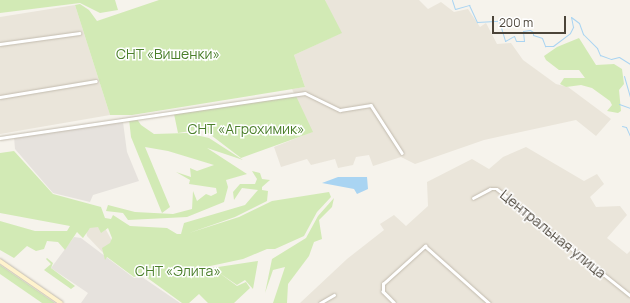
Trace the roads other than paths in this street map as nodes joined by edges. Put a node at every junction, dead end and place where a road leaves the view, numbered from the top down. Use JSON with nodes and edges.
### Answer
{"nodes":[{"id":1,"x":79,"y":33,"type":"dead end"},
{"id":2,"x":0,"y":44,"type":"edge"},
{"id":3,"x":96,"y":81,"type":"dead end"},
{"id":4,"x":0,"y":97,"type":"edge"},
{"id":5,"x":0,"y":138,"type":"edge"},
{"id":6,"x":402,"y":153,"type":"dead end"},
{"id":7,"x":473,"y":198,"type":"dead end"},
{"id":8,"x":0,"y":261,"type":"edge"},
{"id":9,"x":334,"y":295,"type":"dead end"},
{"id":10,"x":630,"y":295,"type":"edge"},
{"id":11,"x":61,"y":303,"type":"edge"},
{"id":12,"x":320,"y":303,"type":"edge"},
{"id":13,"x":394,"y":303,"type":"edge"},
{"id":14,"x":489,"y":303,"type":"edge"}],
"edges":[{"from":1,"to":2,"type":"street"},
{"from":3,"to":4,"type":"street"},
{"from":5,"to":6,"type":"street"},
{"from":7,"to":10,"type":"street","name":"Центральная улица"},
{"from":8,"to":11,"type":"main road"},
{"from":9,"to":12,"type":"street"},
{"from":13,"to":14,"type":"street"}]}
